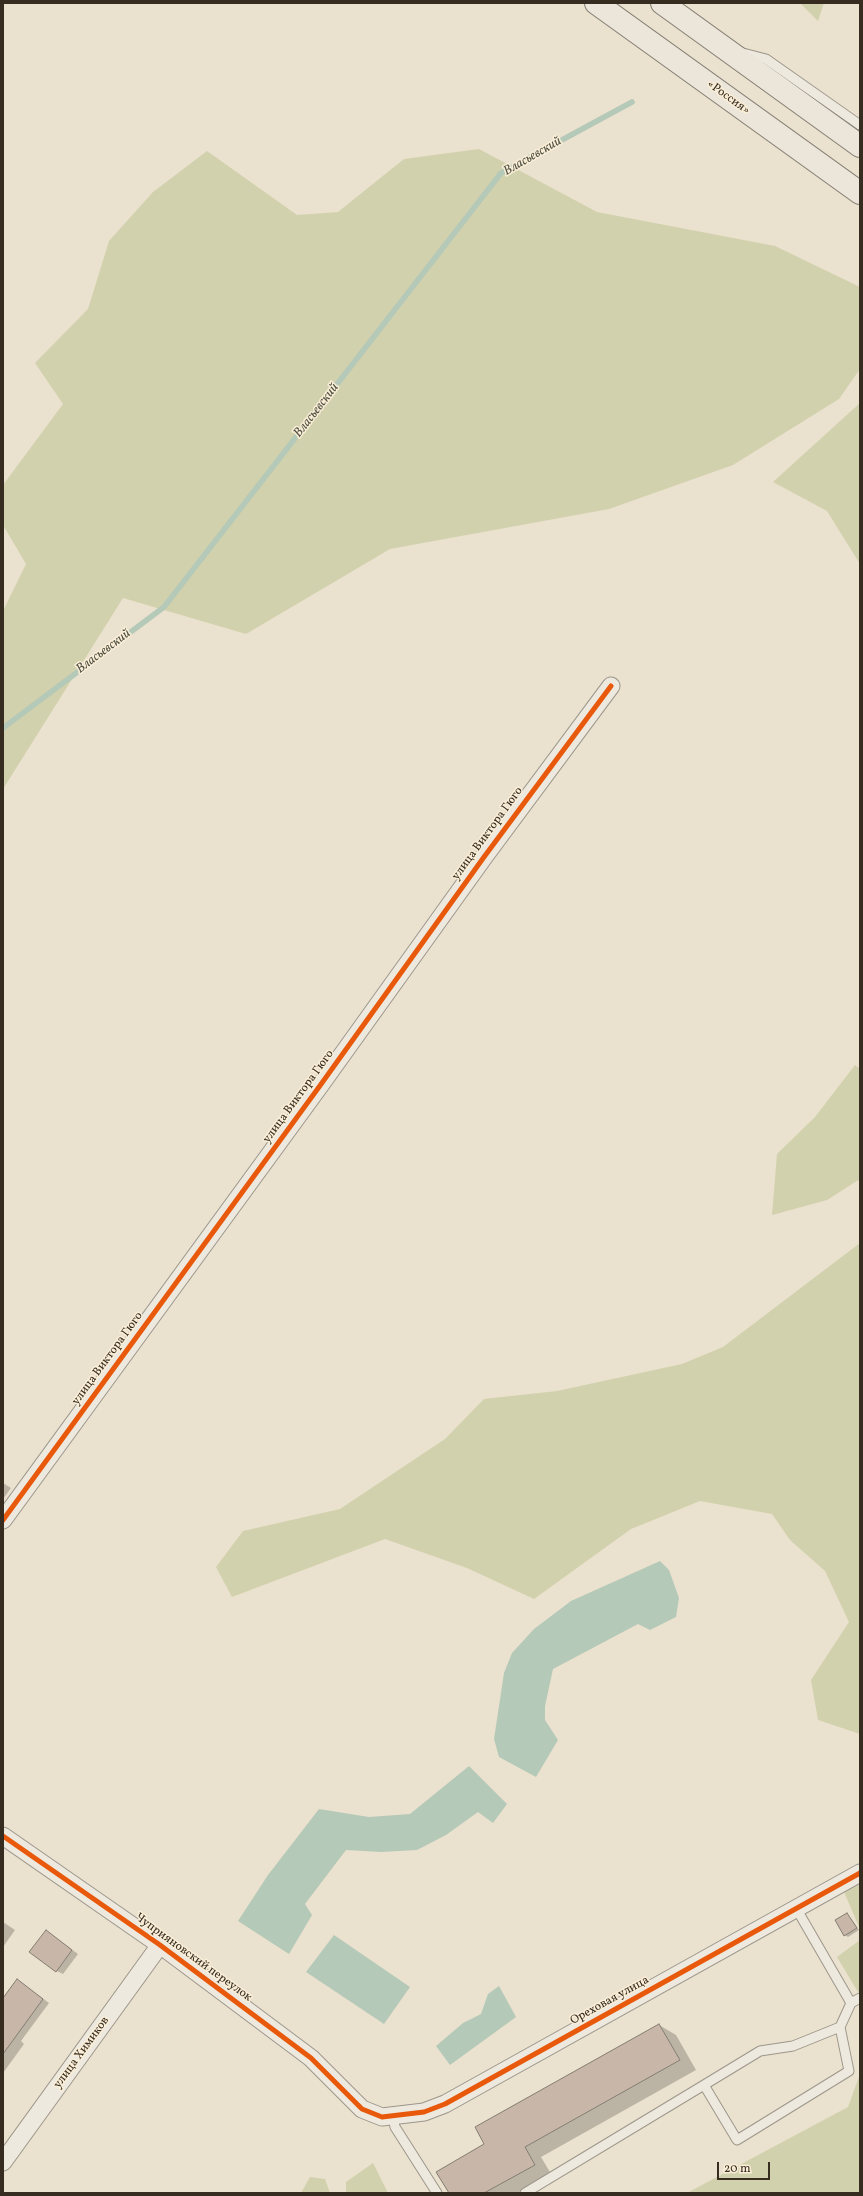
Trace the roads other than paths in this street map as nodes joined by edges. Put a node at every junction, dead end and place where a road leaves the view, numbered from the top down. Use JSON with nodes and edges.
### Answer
{"nodes":[{"id":1,"x":596,"y":3,"type":"edge"},
{"id":2,"x":662,"y":3,"type":"edge"},
{"id":3,"x":728,"y":49,"type":"junction"},
{"id":4,"x":860,"y":125,"type":"edge"},
{"id":5,"x":860,"y":146,"type":"edge"},
{"id":6,"x":860,"y":193,"type":"edge"},
{"id":7,"x":611,"y":686,"type":"dead end"},
{"id":8,"x":3,"y":1520,"type":"edge"},
{"id":9,"x":3,"y":1836,"type":"edge"},
{"id":10,"x":860,"y":1873,"type":"edge"},
{"id":11,"x":796,"y":1908,"type":"junction"},
{"id":12,"x":160,"y":1945,"type":"junction"},
{"id":13,"x":860,"y":1998,"type":"edge"},
{"id":14,"x":851,"y":2003,"type":"junction"},
{"id":15,"x":840,"y":2027,"type":"junction"},
{"id":16,"x":704,"y":2085,"type":"junction"},
{"id":17,"x":362,"y":2109,"type":"joint"},
{"id":18,"x":393,"y":2117,"type":"junction"},
{"id":19,"x":3,"y":2162,"type":"edge"},
{"id":20,"x":436,"y":2193,"type":"edge"},
{"id":21,"x":526,"y":2193,"type":"edge"}],
"edges":[{"from":1,"to":6,"type":"highway","name":"«Россия»"},
{"from":2,"to":3,"type":"highway"},
{"from":3,"to":4,"type":"lane"},
{"from":3,"to":5,"type":"highway"},
{"from":7,"to":8,"type":"street","name":"улица Виктора Гюго"},
{"from":9,"to":12,"type":"street","name":"Чуприяновский переулок"},
{"from":10,"to":11,"type":"street","name":"Ореховая улица"},
{"from":11,"to":14,"type":"lane"},
{"from":11,"to":18,"type":"street","name":"Ореховая улица"},
{"from":12,"to":17,"type":"street","name":"Чуприяновский переулок"},
{"from":12,"to":19,"type":"street","name":"улица Химиков"},
{"from":13,"to":14,"type":"lane"},
{"from":14,"to":15,"type":"lane"},
{"from":15,"to":16,"type":"lane"},
{"from":15,"to":16,"type":"lane"},
{"from":16,"to":21,"type":"lane"},
{"from":17,"to":18,"type":"street","name":"Ореховая улица"},
{"from":18,"to":20,"type":"lane"}]}
